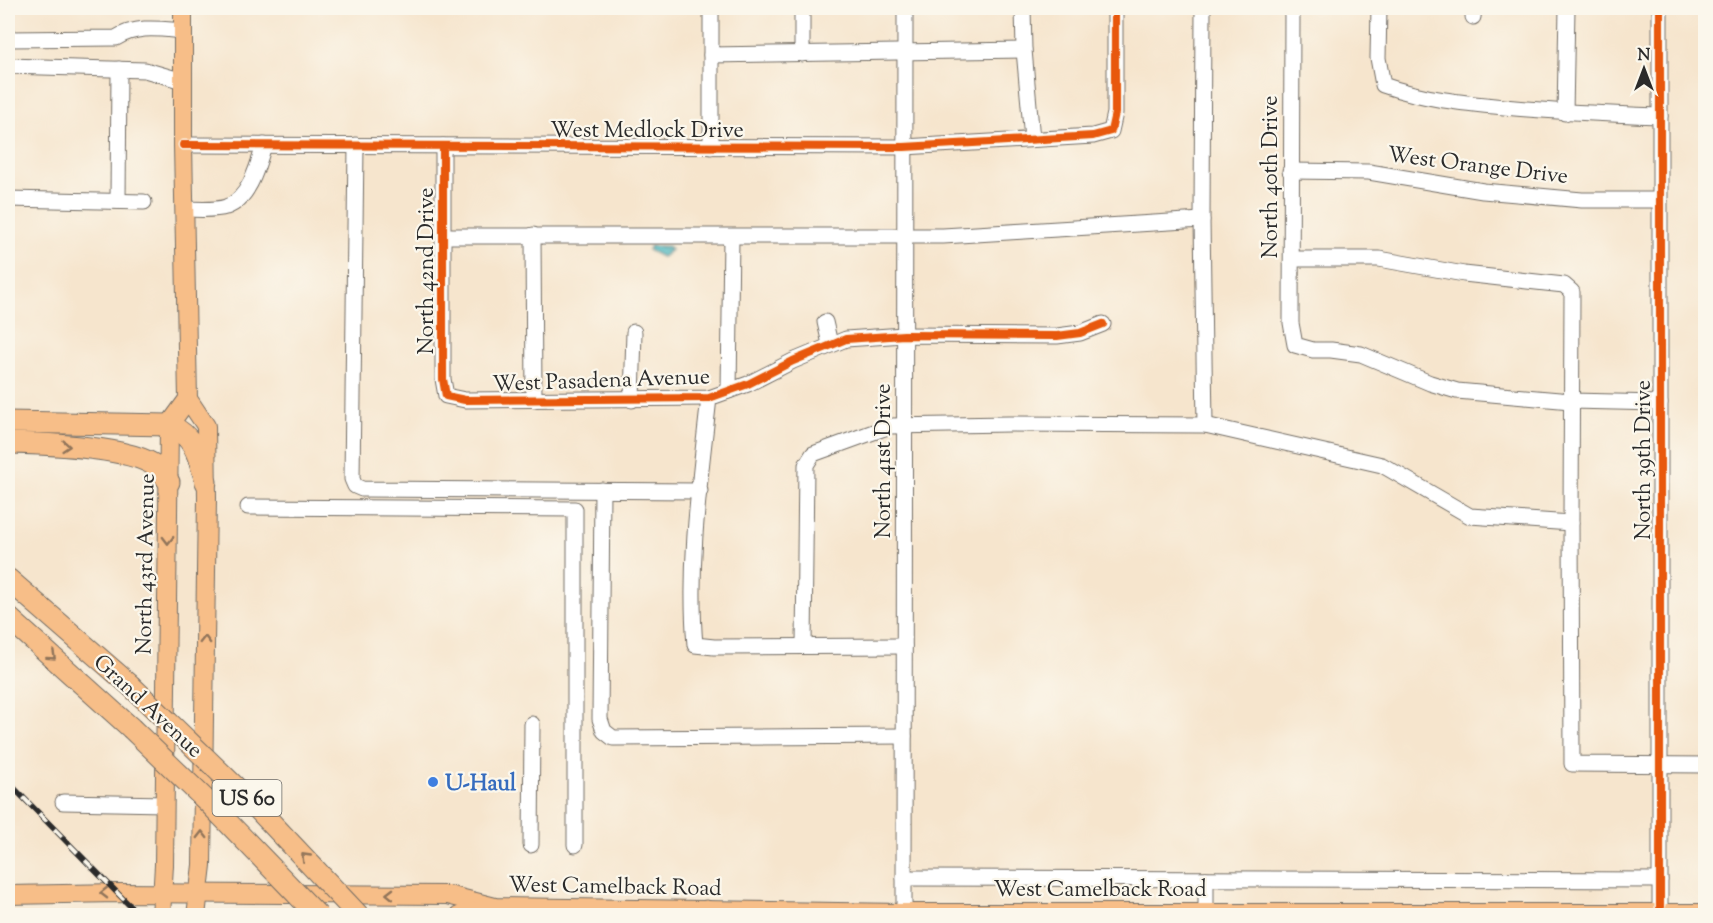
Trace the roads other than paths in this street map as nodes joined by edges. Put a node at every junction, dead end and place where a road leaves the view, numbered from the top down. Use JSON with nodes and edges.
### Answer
{"nodes":[{"id":1,"x":183,"y":8,"type":"edge"},
{"id":2,"x":711,"y":8,"type":"edge"},
{"id":3,"x":802,"y":8,"type":"edge"},
{"id":4,"x":904,"y":8,"type":"edge"},
{"id":5,"x":1023,"y":8,"type":"edge"},
{"id":6,"x":1116,"y":8,"type":"edge"},
{"id":7,"x":1203,"y":8,"type":"edge"},
{"id":8,"x":1292,"y":8,"type":"edge"},
{"id":9,"x":1379,"y":8,"type":"edge"},
{"id":10,"x":1567,"y":8,"type":"edge"},
{"id":11,"x":1660,"y":8,"type":"edge"},
{"id":12,"x":183,"y":31,"type":"junction"},
{"id":13,"x":8,"y":39,"type":"edge"},
{"id":14,"x":1024,"y":50,"type":"junction"},
{"id":15,"x":904,"y":51,"type":"junction"},
{"id":16,"x":802,"y":54,"type":"junction"},
{"id":17,"x":711,"y":56,"type":"junction"},
{"id":18,"x":8,"y":66,"type":"edge"},
{"id":19,"x":119,"y":69,"type":"junction"},
{"id":20,"x":183,"y":81,"type":"junction"},
{"id":21,"x":1565,"y":113,"type":"junction"},
{"id":22,"x":1660,"y":116,"type":"junction"},
{"id":23,"x":1032,"y":139,"type":"junction"},
{"id":24,"x":183,"y":145,"type":"junction"},
{"id":25,"x":264,"y":145,"type":"junction"},
{"id":26,"x":356,"y":145,"type":"junction"},
{"id":27,"x":443,"y":146,"type":"junction"},
{"id":28,"x":711,"y":147,"type":"junction"},
{"id":29,"x":904,"y":147,"type":"junction"},
{"id":30,"x":1290,"y":171,"type":"junction"},
{"id":31,"x":8,"y":199,"type":"edge"},
{"id":32,"x":1660,"y":200,"type":"junction"},
{"id":33,"x":118,"y":201,"type":"junction"},
{"id":34,"x":144,"y":202,"type":"dead end"},
{"id":35,"x":184,"y":209,"type":"junction"},
{"id":36,"x":1202,"y":220,"type":"junction"},
{"id":37,"x":533,"y":235,"type":"junction"},
{"id":38,"x":443,"y":236,"type":"junction"},
{"id":39,"x":731,"y":237,"type":"junction"},
{"id":40,"x":904,"y":237,"type":"junction"},
{"id":41,"x":1292,"y":259,"type":"junction"},
{"id":42,"x":825,"y":322,"type":"dead end"},
{"id":43,"x":1103,"y":324,"type":"dead end"},
{"id":44,"x":634,"y":332,"type":"dead end"},
{"id":45,"x":904,"y":335,"type":"junction"},
{"id":46,"x":830,"y":344,"type":"junction"},
{"id":47,"x":729,"y":391,"type":"junction"},
{"id":48,"x":446,"y":396,"type":"joint"},
{"id":49,"x":709,"y":398,"type":"junction"},
{"id":50,"x":188,"y":399,"type":"junction"},
{"id":51,"x":534,"y":400,"type":"junction"},
{"id":52,"x":632,"y":400,"type":"junction"},
{"id":53,"x":1571,"y":401,"type":"junction"},
{"id":54,"x":1660,"y":403,"type":"junction"},
{"id":55,"x":8,"y":422,"type":"edge"},
{"id":56,"x":169,"y":425,"type":"junction"},
{"id":57,"x":904,"y":425,"type":"junction"},
{"id":58,"x":1205,"y":425,"type":"junction"},
{"id":59,"x":8,"y":443,"type":"edge"},
{"id":60,"x":169,"y":482,"type":"junction"},
{"id":61,"x":206,"y":482,"type":"junction"},
{"id":62,"x":602,"y":490,"type":"junction"},
{"id":63,"x":700,"y":491,"type":"junction"},
{"id":64,"x":248,"y":507,"type":"dead end"},
{"id":65,"x":1571,"y":523,"type":"junction"},
{"id":66,"x":8,"y":579,"type":"edge"},
{"id":67,"x":8,"y":617,"type":"edge"},
{"id":68,"x":804,"y":646,"type":"junction"},
{"id":69,"x":904,"y":646,"type":"junction"},
{"id":70,"x":532,"y":724,"type":"dead end"},
{"id":71,"x":904,"y":736,"type":"junction"},
{"id":72,"x":1660,"y":765,"type":"junction"},
{"id":73,"x":1706,"y":765,"type":"edge"},
{"id":74,"x":63,"y":802,"type":"dead end"},
{"id":75,"x":165,"y":804,"type":"junction"},
{"id":76,"x":531,"y":845,"type":"dead end"},
{"id":77,"x":575,"y":845,"type":"dead end"},
{"id":78,"x":904,"y":878,"type":"junction"},
{"id":79,"x":1206,"y":879,"type":"junction"},
{"id":80,"x":1660,"y":880,"type":"junction"},
{"id":81,"x":162,"y":893,"type":"junction"},
{"id":82,"x":198,"y":894,"type":"junction"},
{"id":83,"x":8,"y":895,"type":"edge"},
{"id":84,"x":495,"y":907,"type":"junction"},
{"id":85,"x":1206,"y":912,"type":"junction"},
{"id":86,"x":706,"y":913,"type":"edge"},
{"id":87,"x":1660,"y":913,"type":"junction"},
{"id":88,"x":1706,"y":913,"type":"edge"},
{"id":89,"x":904,"y":914,"type":"edge"},
{"id":90,"x":161,"y":915,"type":"edge"},
{"id":91,"x":196,"y":915,"type":"edge"},
{"id":92,"x":318,"y":915,"type":"edge"},
{"id":93,"x":359,"y":915,"type":"edge"},
{"id":94,"x":459,"y":915,"type":"edge"}],
"edges":[{"from":1,"to":12,"type":"main road"},
{"from":2,"to":17,"type":"street"},
{"from":3,"to":16,"type":"street"},
{"from":4,"to":15,"type":"street","name":"North 41st Drive"},
{"from":5,"to":14,"type":"street"},
{"from":6,"to":23,"type":"street","name":"West Medlock Drive"},
{"from":7,"to":36,"type":"street"},
{"from":8,"to":30,"type":"street","name":"North 40th Drive"},
{"from":9,"to":21,"type":"street"},
{"from":10,"to":21,"type":"street"},
{"from":11,"to":22,"type":"street","name":"North 39th Drive"},
{"from":12,"to":13,"type":"street"},
{"from":12,"to":20,"type":"main road"},
{"from":14,"to":15,"type":"street"},
{"from":14,"to":23,"type":"street"},
{"from":15,"to":16,"type":"street"},
{"from":15,"to":29,"type":"street","name":"North 41st Drive"},
{"from":16,"to":17,"type":"street"},
{"from":17,"to":28,"type":"street"},
{"from":18,"to":19,"type":"street"},
{"from":19,"to":20,"type":"street"},
{"from":19,"to":33,"type":"street"},
{"from":20,"to":24,"type":"main road"},
{"from":21,"to":22,"type":"street"},
{"from":22,"to":32,"type":"street","name":"North 39th Drive"},
{"from":23,"to":29,"type":"street","name":"West Medlock Drive"},
{"from":24,"to":25,"type":"street","name":"West Medlock Drive"},
{"from":24,"to":35,"type":"main road"},
{"from":25,"to":26,"type":"street","name":"West Medlock Drive"},
{"from":25,"to":35,"type":"street"},
{"from":26,"to":27,"type":"street","name":"West Medlock Drive"},
{"from":26,"to":62,"type":"street"},
{"from":27,"to":28,"type":"street","name":"West Medlock Drive"},
{"from":27,"to":38,"type":"street","name":"North 42nd Drive"},
{"from":28,"to":29,"type":"street","name":"West Medlock Drive"},
{"from":29,"to":40,"type":"street","name":"North 41st Drive"},
{"from":30,"to":32,"type":"street","name":"West Orange Drive"},
{"from":30,"to":41,"type":"street","name":"North 40th Drive"},
{"from":31,"to":33,"type":"street"},
{"from":32,"to":54,"type":"street","name":"North 39th Drive"},
{"from":33,"to":34,"type":"street"},
{"from":35,"to":50,"type":"main road"},
{"from":36,"to":40,"type":"street"},
{"from":36,"to":58,"type":"street"},
{"from":37,"to":38,"type":"street"},
{"from":37,"to":39,"type":"street"},
{"from":37,"to":51,"type":"street"},
{"from":38,"to":48,"type":"street","name":"North 42nd Drive"},
{"from":39,"to":40,"type":"street"},
{"from":39,"to":47,"type":"street"},
{"from":40,"to":45,"type":"street","name":"North 41st Drive"},
{"from":41,"to":53,"type":"street","name":"North 40th Drive"},
{"from":41,"to":53,"type":"street"},
{"from":42,"to":46,"type":"street"},
{"from":43,"to":45,"type":"street","name":"West Pasadena Avenue"},
{"from":44,"to":52,"type":"street"},
{"from":45,"to":46,"type":"street","name":"West Pasadena Avenue"},
{"from":45,"to":57,"type":"street","name":"North 41st Drive"},
{"from":46,"to":47,"type":"street","name":"West Pasadena Avenue"},
{"from":47,"to":49,"type":"street","name":"West Pasadena Avenue"},
{"from":48,"to":51,"type":"street","name":"West Pasadena Avenue"},
{"from":49,"to":52,"type":"street","name":"West Pasadena Avenue"},
{"from":49,"to":63,"type":"street"},
{"from":50,"to":56,"type":"main road"},
{"from":50,"to":61,"type":"main road"},
{"from":51,"to":52,"type":"street","name":"West Pasadena Avenue"},
{"from":53,"to":54,"type":"street"},
{"from":53,"to":65,"type":"street"},
{"from":54,"to":72,"type":"street","name":"North 39th Drive"},
{"from":55,"to":56,"type":"highway"},
{"from":56,"to":60,"type":"main road","name":"North 43rd Avenue"},
{"from":56,"to":61,"type":"highway"},
{"from":57,"to":58,"type":"street"},
{"from":57,"to":68,"type":"street"},
{"from":57,"to":69,"type":"street","name":"North 41st Drive"},
{"from":58,"to":65,"type":"street"},
{"from":59,"to":60,"type":"highway","one_way":true},
{"from":60,"to":75,"type":"main road","name":"North 43rd Avenue","one_way":true},
{"from":82,"to":61,"type":"main road","one_way":true},
{"from":62,"to":63,"type":"street"},
{"from":62,"to":71,"type":"street"},
{"from":63,"to":68,"type":"street"},
{"from":64,"to":77,"type":"street"},
{"from":65,"to":72,"type":"street"},
{"from":93,"to":66,"type":"highway","name":"Grand Avenue","number":"US 60","one_way":true,"bridge":true},
{"from":67,"to":92,"type":"highway","name":"Grand Avenue","number":"US 60","one_way":true,"bridge":true},
{"from":68,"to":69,"type":"street"},
{"from":69,"to":71,"type":"street","name":"North 41st Drive"},
{"from":70,"to":76,"type":"street"},
{"from":71,"to":78,"type":"street","name":"North 41st Drive"},
{"from":72,"to":73,"type":"street"},
{"from":72,"to":80,"type":"street","name":"North 39th Drive"},
{"from":74,"to":75,"type":"street"},
{"from":75,"to":81,"type":"main road","name":"North 43rd Avenue"},
{"from":78,"to":79,"type":"street","name":"West Camelback Road"},
{"from":78,"to":89,"type":"street","name":"North 41st Drive"},
{"from":79,"to":80,"type":"street","name":"West Camelback Road"},
{"from":79,"to":85,"type":"street"},
{"from":80,"to":87,"type":"street","name":"North 39th Drive"},
{"from":81,"to":82,"type":"main road","name":"West Camelback Road"},
{"from":81,"to":83,"type":"main road","name":"West Camelback Road","one_way":true},
{"from":81,"to":90,"type":"main road","name":"North 43rd Avenue"},
{"from":84,"to":82,"type":"main road","name":"West Camelback Road","one_way":true},
{"from":82,"to":91,"type":"main road"},
{"from":84,"to":86,"type":"main road","name":"West Camelback Road"},
{"from":84,"to":94,"type":"main road","name":"West Camelback Road"},
{"from":85,"to":87,"type":"main road","name":"West Camelback Road"},
{"from":85,"to":89,"type":"main road","name":"West Camelback Road"},
{"from":86,"to":89,"type":"main road","name":"West Camelback Road"},
{"from":87,"to":88,"type":"main road","name":"West Camelback Road"}]}
